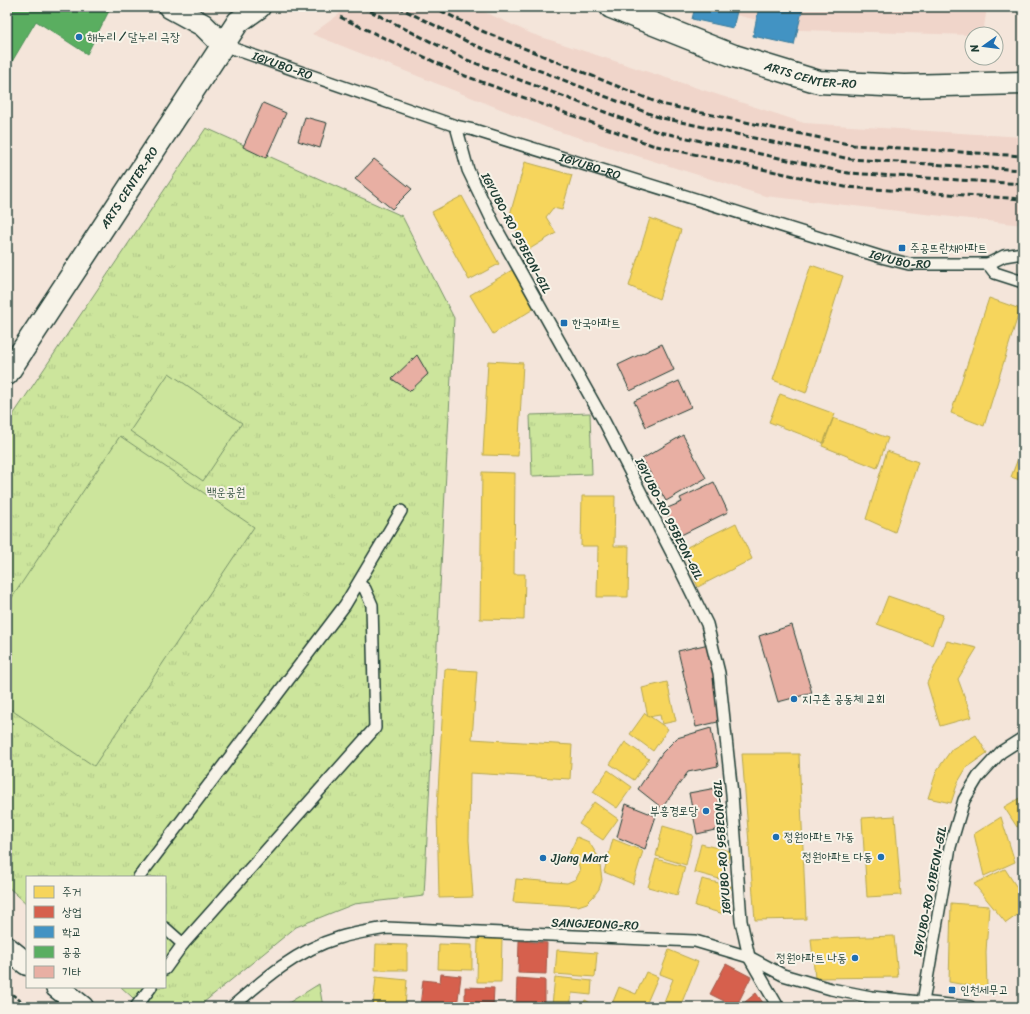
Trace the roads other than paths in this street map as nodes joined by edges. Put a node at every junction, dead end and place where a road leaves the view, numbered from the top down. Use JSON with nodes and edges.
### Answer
{"nodes":[{"id":1,"x":170,"y":7,"type":"edge"},
{"id":2,"x":259,"y":7,"type":"edge"},
{"id":3,"x":611,"y":7,"type":"edge"},
{"id":4,"x":223,"y":45,"type":"junction"},
{"id":5,"x":1023,"y":83,"type":"edge"},
{"id":6,"x":456,"y":126,"type":"junction"},
{"id":7,"x":1023,"y":253,"type":"edge"},
{"id":8,"x":988,"y":264,"type":"junction"},
{"id":9,"x":1023,"y":282,"type":"edge"},
{"id":10,"x":7,"y":374,"type":"edge"},
{"id":11,"x":401,"y":511,"type":"dead end"},
{"id":12,"x":360,"y":584,"type":"junction"},
{"id":13,"x":1023,"y":738,"type":"edge"},
{"id":14,"x":140,"y":876,"type":"edge"},
{"id":15,"x":166,"y":929,"type":"edge"},
{"id":16,"x":183,"y":944,"type":"junction"},
{"id":17,"x":7,"y":948,"type":"edge"},
{"id":18,"x":749,"y":957,"type":"junction"},
{"id":19,"x":26,"y":963,"type":"edge"},
{"id":20,"x":166,"y":967,"type":"edge"},
{"id":21,"x":58,"y":988,"type":"edge"},
{"id":22,"x":150,"y":988,"type":"edge"},
{"id":23,"x":921,"y":1004,"type":"edge"},
{"id":24,"x":82,"y":1007,"type":"edge"},
{"id":25,"x":136,"y":1007,"type":"edge"},
{"id":26,"x":232,"y":1007,"type":"edge"},
{"id":27,"x":778,"y":1007,"type":"edge"},
{"id":28,"x":970,"y":1007,"type":"edge"}],
"edges":[{"from":1,"to":4,"type":"street","name":"IGYUBO-RO"},
{"from":2,"to":4,"type":"street","name":"ARTS CENTER-RO"},
{"from":3,"to":5,"type":"street","name":"ARTS CENTER-RO"},
{"from":4,"to":6,"type":"lane","name":"IGYUBO-RO"},
{"from":4,"to":10,"type":"street","name":"ARTS CENTER-RO"},
{"from":6,"to":8,"type":"lane","name":"IGYUBO-RO"},
{"from":6,"to":18,"type":"lane","name":"IGYUBO-RO 95BEON-GIL"},
{"from":7,"to":8,"type":"lane"},
{"from":8,"to":9,"type":"lane"},
{"from":11,"to":12,"type":"lane"},
{"from":12,"to":14,"type":"lane"},
{"from":12,"to":16,"type":"lane"},
{"from":13,"to":23,"type":"lane","name":"IGYUBO-RO 61BEON-GIL"},
{"from":15,"to":16,"type":"lane"},
{"from":16,"to":20,"type":"lane"},
{"from":17,"to":19,"type":"street"},
{"from":18,"to":23,"type":"lane","name":"SANGJEONG-RO"},
{"from":18,"to":26,"type":"lane","name":"SANGJEONG-RO"},
{"from":18,"to":27,"type":"lane","name":"IGYUBO-RO 95BEON-GIL"},
{"from":21,"to":24,"type":"street"},
{"from":22,"to":25,"type":"lane"},
{"from":23,"to":28,"type":"lane","name":"SANGJEONG-RO"}]}
